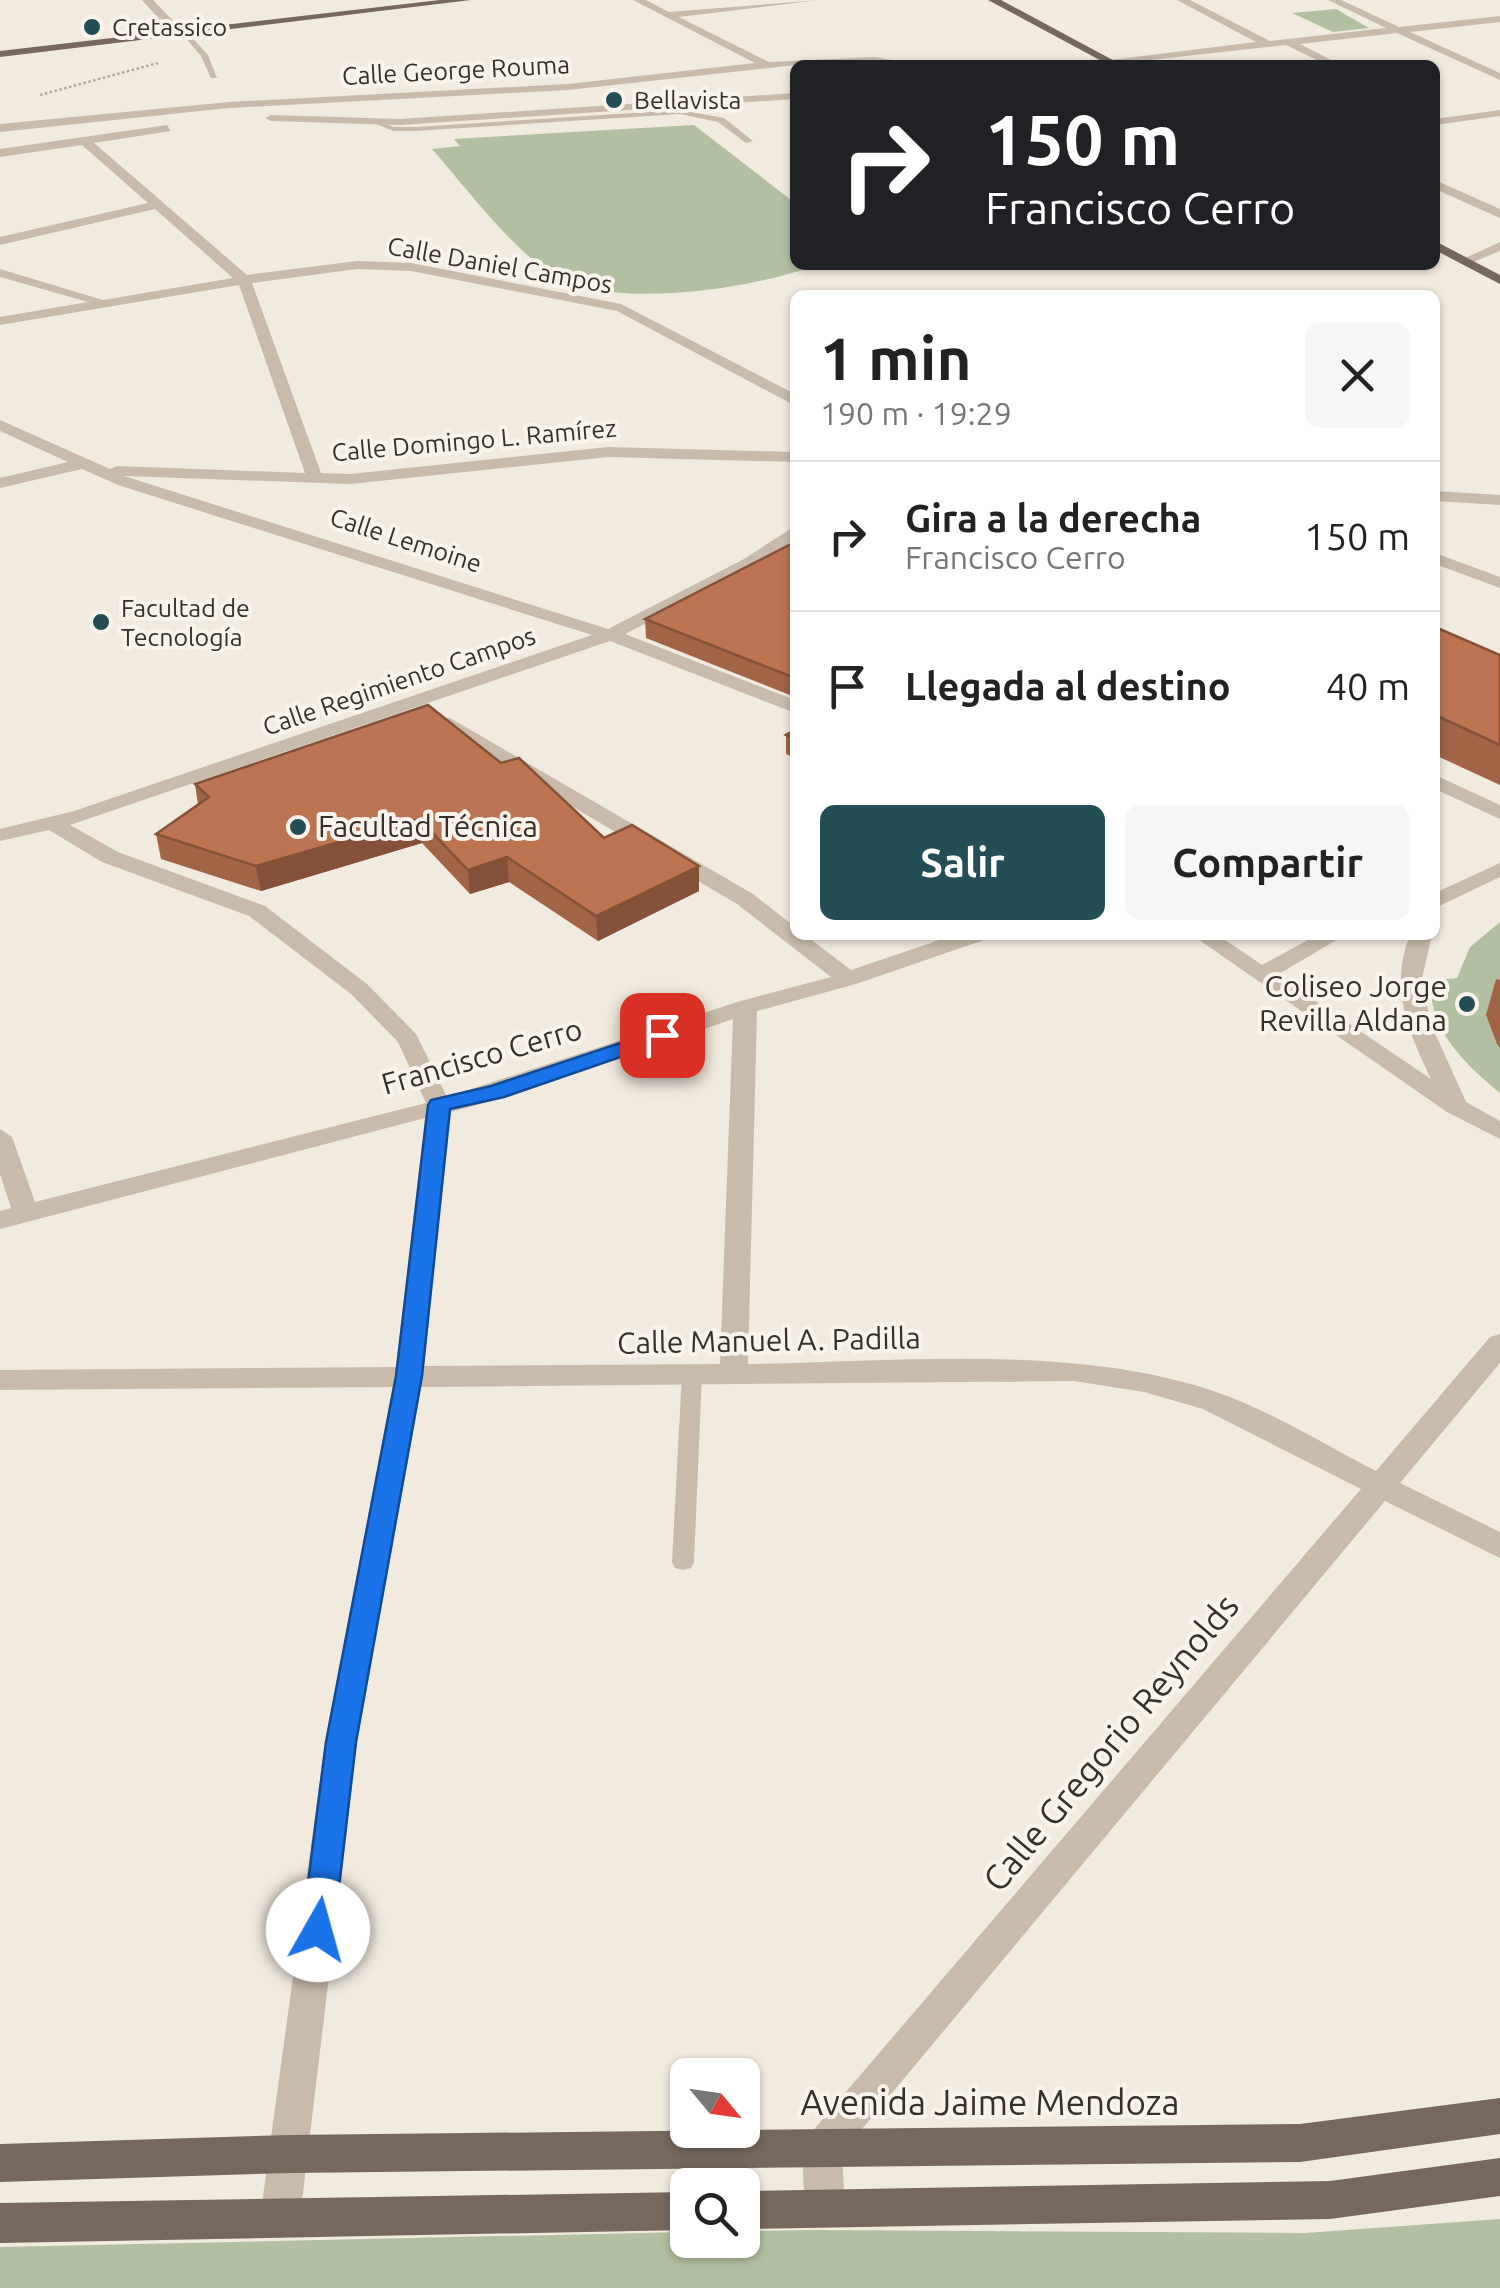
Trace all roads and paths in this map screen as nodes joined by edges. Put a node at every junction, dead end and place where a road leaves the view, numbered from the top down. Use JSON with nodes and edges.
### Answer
{"nodes":[{"id":1,"x":146,"y":0,"type":"edge"},
{"id":2,"x":422,"y":0,"type":"edge"},
{"id":3,"x":466,"y":0,"type":"edge"},
{"id":4,"x":638,"y":0,"type":"edge"},
{"id":5,"x":814,"y":0,"type":"edge"},
{"id":6,"x":971,"y":0,"type":"edge"},
{"id":7,"x":993,"y":0,"type":"edge"},
{"id":8,"x":1182,"y":0,"type":"edge"},
{"id":9,"x":1333,"y":0,"type":"edge"},
{"id":10,"x":667,"y":15,"type":"junction"},
{"id":11,"x":1500,"y":18,"type":"edge"},
{"id":12,"x":1396,"y":29,"type":"junction"},
{"id":13,"x":177,"y":30,"type":"junction"},
{"id":14,"x":1284,"y":41,"type":"junction"},
{"id":15,"x":1266,"y":44,"type":"junction"},
{"id":16,"x":0,"y":51,"type":"edge"},
{"id":17,"x":1180,"y":54,"type":"junction"},
{"id":18,"x":204,"y":56,"type":"junction"},
{"id":19,"x":1077,"y":60,"type":"edge"},
{"id":20,"x":1107,"y":60,"type":"edge"},
{"id":21,"x":1135,"y":60,"type":"edge"},
{"id":22,"x":1191,"y":60,"type":"edge"},
{"id":23,"x":1325,"y":60,"type":"edge"},
{"id":24,"x":790,"y":64,"type":"edge"},
{"id":25,"x":767,"y":65,"type":"junction"},
{"id":26,"x":214,"y":76,"type":"dead end"},
{"id":27,"x":1500,"y":77,"type":"edge"},
{"id":28,"x":38,"y":96,"type":"dead end"},
{"id":29,"x":790,"y":96,"type":"edge"},
{"id":30,"x":177,"y":112,"type":"junction"},
{"id":31,"x":1440,"y":112,"type":"edge"},
{"id":32,"x":1500,"y":113,"type":"edge"},
{"id":33,"x":1455,"y":119,"type":"junction"},
{"id":34,"x":238,"y":120,"type":"dead end"},
{"id":35,"x":373,"y":121,"type":"junction"},
{"id":36,"x":1440,"y":121,"type":"edge"},
{"id":37,"x":211,"y":122,"type":"dead end"},
{"id":38,"x":181,"y":127,"type":"dead end"},
{"id":39,"x":0,"y":128,"type":"edge"},
{"id":40,"x":85,"y":141,"type":"junction"},
{"id":41,"x":748,"y":141,"type":"dead end"},
{"id":42,"x":0,"y":153,"type":"edge"},
{"id":43,"x":1440,"y":186,"type":"edge"},
{"id":44,"x":160,"y":204,"type":"junction"},
{"id":45,"x":1500,"y":214,"type":"edge"},
{"id":46,"x":1440,"y":236,"type":"edge"},
{"id":47,"x":0,"y":241,"type":"edge"},
{"id":48,"x":1500,"y":246,"type":"edge"},
{"id":49,"x":1440,"y":247,"type":"edge"},
{"id":50,"x":1471,"y":258,"type":"junction"},
{"id":51,"x":1500,"y":268,"type":"edge"},
{"id":52,"x":0,"y":273,"type":"edge"},
{"id":53,"x":244,"y":280,"type":"junction"},
{"id":54,"x":1500,"y":280,"type":"edge"},
{"id":55,"x":100,"y":302,"type":"junction"},
{"id":56,"x":0,"y":321,"type":"edge"},
{"id":57,"x":790,"y":397,"type":"edge"},
{"id":58,"x":0,"y":426,"type":"edge"},
{"id":59,"x":790,"y":457,"type":"edge"},
{"id":60,"x":90,"y":467,"type":"junction"},
{"id":61,"x":315,"y":478,"type":"junction"},
{"id":62,"x":0,"y":483,"type":"edge"},
{"id":63,"x":1440,"y":496,"type":"edge"},
{"id":64,"x":1500,"y":500,"type":"edge"},
{"id":65,"x":790,"y":535,"type":"edge"},
{"id":66,"x":1440,"y":556,"type":"edge"},
{"id":67,"x":1440,"y":557,"type":"edge"},
{"id":68,"x":1500,"y":568,"type":"edge"},
{"id":69,"x":1500,"y":584,"type":"edge"},
{"id":70,"x":610,"y":635,"type":"junction"},
{"id":71,"x":411,"y":703,"type":"junction"},
{"id":72,"x":790,"y":705,"type":"edge"},
{"id":73,"x":1440,"y":783,"type":"edge"},
{"id":74,"x":1500,"y":813,"type":"edge"},
{"id":75,"x":51,"y":822,"type":"junction"},
{"id":76,"x":0,"y":835,"type":"edge"},
{"id":77,"x":1500,"y":869,"type":"edge"},
{"id":78,"x":1440,"y":901,"type":"edge"},
{"id":79,"x":790,"y":934,"type":"edge"},
{"id":80,"x":798,"y":940,"type":"edge"},
{"id":81,"x":961,"y":940,"type":"edge"},
{"id":82,"x":1211,"y":940,"type":"edge"},
{"id":83,"x":1325,"y":940,"type":"edge"},
{"id":84,"x":1418,"y":940,"type":"edge"},
{"id":85,"x":1260,"y":975,"type":"junction"},
{"id":86,"x":848,"y":979,"type":"junction"},
{"id":87,"x":745,"y":1007,"type":"junction"},
{"id":88,"x":439,"y":1105,"type":"junction"},
{"id":89,"x":1456,"y":1107,"type":"junction"},
{"id":90,"x":1500,"y":1131,"type":"edge"},
{"id":91,"x":0,"y":1137,"type":"edge"},
{"id":92,"x":26,"y":1213,"type":"junction"},
{"id":93,"x":0,"y":1220,"type":"edge"},
{"id":94,"x":1500,"y":1344,"type":"edge"},
{"id":95,"x":692,"y":1374,"type":"junction"},
{"id":96,"x":734,"y":1374,"type":"junction"},
{"id":97,"x":409,"y":1376,"type":"junction"},
{"id":98,"x":0,"y":1380,"type":"edge"},
{"id":99,"x":1380,"y":1486,"type":"junction"},
{"id":100,"x":1500,"y":1546,"type":"edge"},
{"id":101,"x":683,"y":1562,"type":"dead end"},
{"id":102,"x":1500,"y":2116,"type":"edge"},
{"id":103,"x":824,"y":2147,"type":"junction"},
{"id":104,"x":290,"y":2154,"type":"junction"},
{"id":105,"x":0,"y":2163,"type":"edge"},
{"id":106,"x":1500,"y":2177,"type":"edge"},
{"id":107,"x":826,"y":2208,"type":"junction"},
{"id":108,"x":760,"y":2210,"type":"edge"},
{"id":109,"x":670,"y":2211,"type":"edge"},
{"id":110,"x":280,"y":2218,"type":"junction"},
{"id":111,"x":0,"y":2224,"type":"edge"}],
"edges":[{"from":1,"to":13,"type":"street"},
{"from":2,"to":13,"type":"main road"},
{"from":3,"to":13,"type":"main road"},
{"from":4,"to":10,"type":"street"},
{"from":5,"to":10,"type":"street"},
{"from":6,"to":19,"type":"main road"},
{"from":7,"to":20,"type":"main road"},
{"from":8,"to":15,"type":"street"},
{"from":9,"to":12,"type":"street"},
{"from":10,"to":25,"type":"street"},
{"from":11,"to":12,"type":"street"},
{"from":12,"to":14,"type":"street"},
{"from":12,"to":27,"type":"street"},
{"from":13,"to":16,"type":"main road"},
{"from":13,"to":18,"type":"lane"},
{"from":14,"to":15,"type":"street"},
{"from":14,"to":23,"type":"street"},
{"from":15,"to":17,"type":"street"},
{"from":17,"to":21,"type":"street"},
{"from":17,"to":22,"type":"street"},
{"from":18,"to":26,"type":"lane"},
{"from":18,"to":28,"type":"path"},
{"from":24,"to":25,"type":"street","name":"Calle George Rouma"},
{"from":25,"to":30,"type":"street","name":"Calle George Rouma"},
{"from":29,"to":35,"type":"street"},
{"from":30,"to":37,"type":"street"},
{"from":30,"to":39,"type":"street","name":"Calle George Rouma"},
{"from":31,"to":33,"type":"street"},
{"from":32,"to":33,"type":"street"},
{"from":33,"to":36,"type":"street"},
{"from":34,"to":35,"type":"street"},
{"from":35,"to":41,"type":"lane"},
{"from":38,"to":40,"type":"street"},
{"from":40,"to":42,"type":"street"},
{"from":40,"to":44,"type":"street"},
{"from":43,"to":45,"type":"street"},
{"from":44,"to":47,"type":"street"},
{"from":44,"to":53,"type":"street"},
{"from":46,"to":50,"type":"main road"},
{"from":48,"to":50,"type":"street"},
{"from":49,"to":50,"type":"main road"},
{"from":50,"to":51,"type":"main road"},
{"from":50,"to":54,"type":"main road"},
{"from":52,"to":55,"type":"street"},
{"from":53,"to":55,"type":"street","name":"Calle Daniel Campos"},
{"from":53,"to":57,"type":"street","name":"Calle Daniel Campos"},
{"from":53,"to":61,"type":"street"},
{"from":55,"to":56,"type":"street","name":"Calle Daniel Campos"},
{"from":58,"to":60,"type":"street","name":"Calle Lemoine"},
{"from":59,"to":61,"type":"street","name":"Calle Domingo L. Ramírez"},
{"from":60,"to":61,"type":"street","name":"Calle Domingo L. Ramírez"},
{"from":60,"to":62,"type":"street"},
{"from":60,"to":70,"type":"street","name":"Calle Lemoine"},
{"from":63,"to":64,"type":"street"},
{"from":65,"to":70,"type":"street","name":"Calle Regimiento Campos"},
{"from":66,"to":68,"type":"street"},
{"from":67,"to":69,"type":"street"},
{"from":70,"to":71,"type":"street","name":"Calle Regimiento Campos"},
{"from":70,"to":72,"type":"street","name":"Calle Lemoine"},
{"from":71,"to":75,"type":"street","name":"Calle Regimiento Campos"},
{"from":71,"to":79,"type":"street"},
{"from":73,"to":74,"type":"street"},
{"from":75,"to":76,"type":"street","name":"Calle Regimiento Campos"},
{"from":75,"to":88,"type":"street"},
{"from":77,"to":78,"type":"street"},
{"from":80,"to":86,"type":"street"},
{"from":81,"to":86,"type":"street","name":"Francisco Cerro"},
{"from":82,"to":85,"type":"street"},
{"from":83,"to":85,"type":"street"},
{"from":84,"to":89,"type":"street"},
{"from":85,"to":89,"type":"street"},
{"from":86,"to":87,"type":"street","name":"Francisco Cerro"},
{"from":87,"to":88,"type":"street","name":"Francisco Cerro"},
{"from":87,"to":96,"type":"street"},
{"from":88,"to":92,"type":"street","name":"Francisco Cerro"},
{"from":88,"to":97,"type":"street"},
{"from":89,"to":90,"type":"street"},
{"from":91,"to":92,"type":"street"},
{"from":92,"to":93,"type":"street","name":"Francisco Cerro"},
{"from":94,"to":99,"type":"street","name":"Calle Gregorio Reynolds"},
{"from":95,"to":96,"type":"street","name":"Calle Manuel A. Padilla"},
{"from":95,"to":97,"type":"street","name":"Calle Manuel A. Padilla"},
{"from":95,"to":101,"type":"lane"},
{"from":96,"to":99,"type":"street","name":"Calle Manuel A. Padilla"},
{"from":97,"to":98,"type":"street","name":"Calle Manuel A. Padilla"},
{"from":97,"to":104,"type":"street"},
{"from":99,"to":100,"type":"street","name":"Calle Manuel A. Padilla"},
{"from":99,"to":103,"type":"street","name":"Calle Gregorio Reynolds"},
{"from":102,"to":103,"type":"main road","name":"Avenida Jaime Mendoza"},
{"from":103,"to":104,"type":"main road","name":"Avenida Jaime Mendoza"},
{"from":103,"to":107,"type":"street"},
{"from":104,"to":105,"type":"main road","name":"Avenida Jaime Mendoza"},
{"from":104,"to":110,"type":"street"},
{"from":106,"to":107,"type":"main road"},
{"from":107,"to":108,"type":"main road"},
{"from":109,"to":110,"type":"main road"},
{"from":110,"to":111,"type":"main road"}]}
